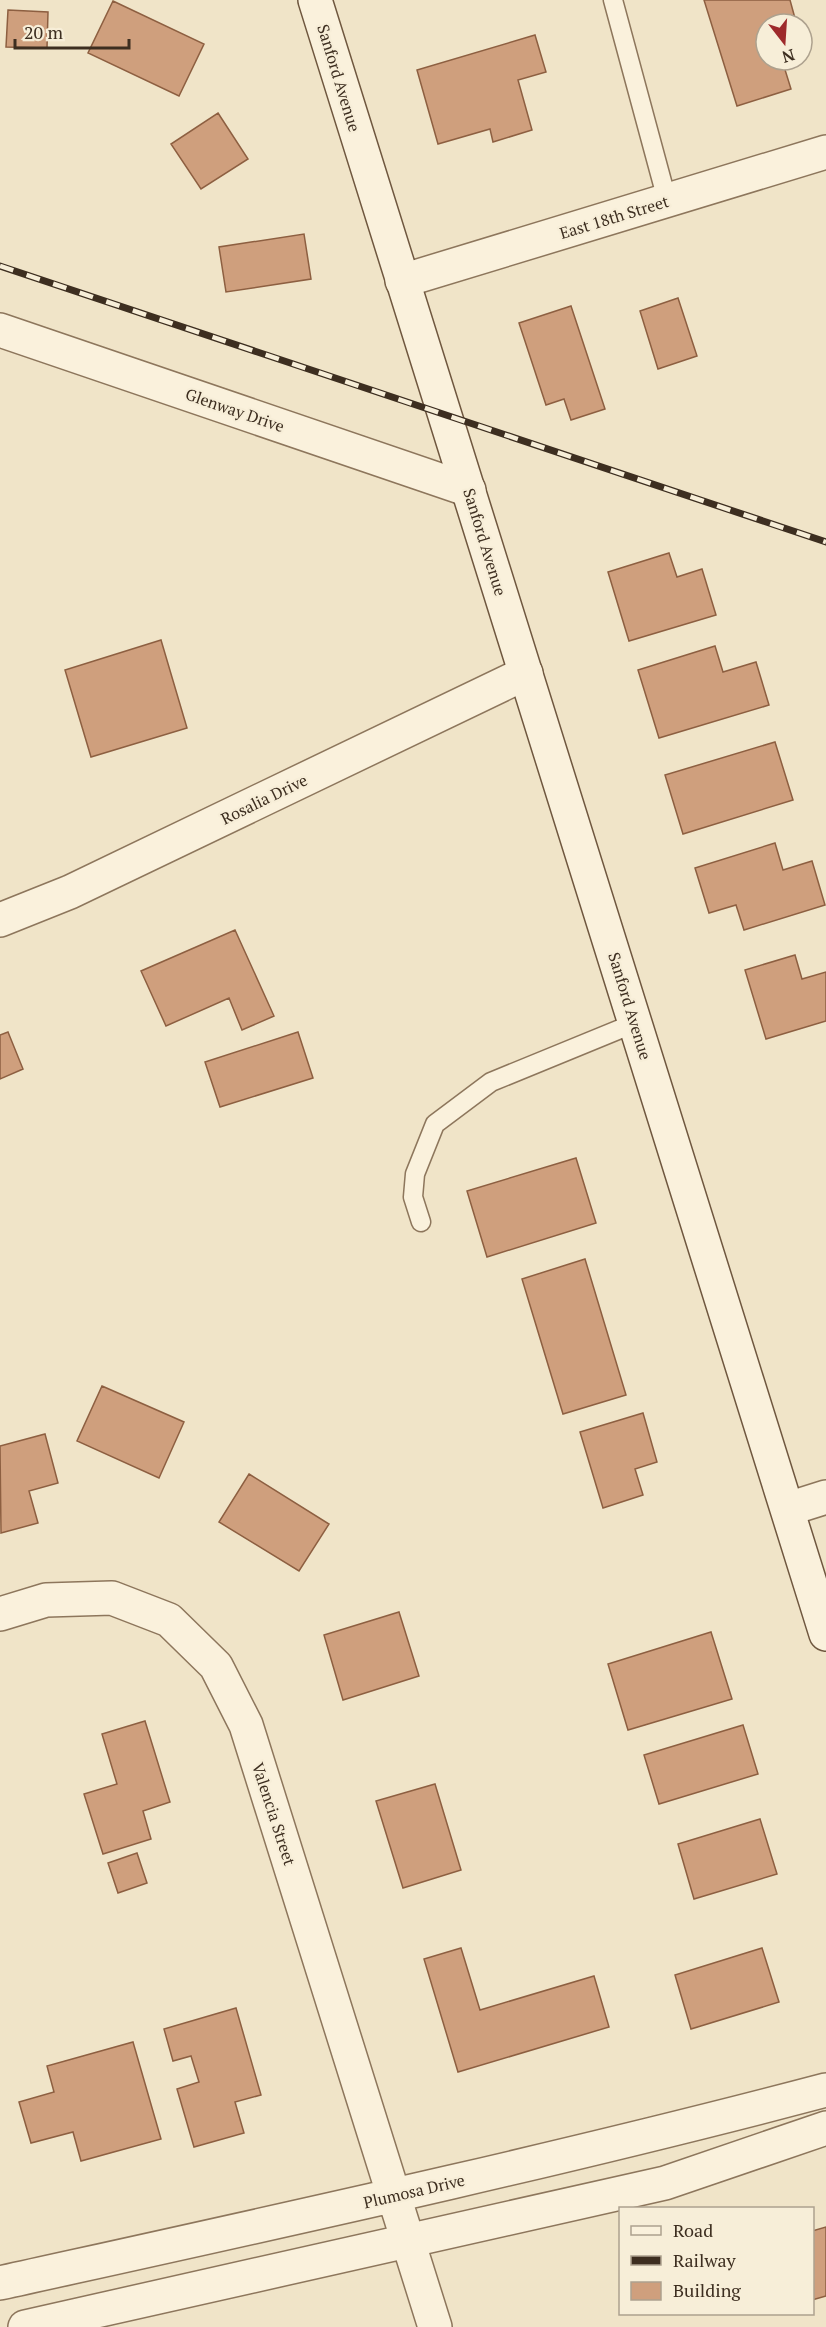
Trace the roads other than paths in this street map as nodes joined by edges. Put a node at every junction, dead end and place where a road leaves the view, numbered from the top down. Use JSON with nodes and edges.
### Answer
{"nodes":[{"id":1,"x":315,"y":0,"type":"edge"},
{"id":2,"x":614,"y":0,"type":"edge"},
{"id":3,"x":826,"y":152,"type":"edge"},
{"id":4,"x":667,"y":200,"type":"junction"},
{"id":5,"x":402,"y":281,"type":"junction"},
{"id":6,"x":0,"y":330,"type":"edge"},
{"id":7,"x":469,"y":490,"type":"junction"},
{"id":8,"x":526,"y":673,"type":"junction"},
{"id":9,"x":0,"y":920,"type":"edge"},
{"id":10,"x":636,"y":1023,"type":"junction"},
{"id":11,"x":421,"y":1222,"type":"dead end"},
{"id":12,"x":826,"y":1497,"type":"edge"},
{"id":13,"x":788,"y":1509,"type":"junction"},
{"id":14,"x":0,"y":1614,"type":"edge"},
{"id":15,"x":826,"y":1634,"type":"edge"},
{"id":16,"x":826,"y":2090,"type":"edge"},
{"id":17,"x":826,"y":2128,"type":"edge"},
{"id":18,"x":395,"y":2196,"type":"junction"},
{"id":19,"x":409,"y":2242,"type":"junction"},
{"id":20,"x":0,"y":2283,"type":"edge"},
{"id":21,"x":25,"y":2327,"type":"edge"},
{"id":22,"x":435,"y":2327,"type":"edge"}],
"edges":[{"from":1,"to":5,"type":"street","name":"Sanford Avenue"},
{"from":2,"to":4,"type":"lane"},
{"from":3,"to":4,"type":"street","name":"East 18th Street"},
{"from":4,"to":5,"type":"street","name":"East 18th Street"},
{"from":5,"to":7,"type":"street","name":"Sanford Avenue"},
{"from":6,"to":7,"type":"street","name":"Glenway Drive"},
{"from":7,"to":8,"type":"street","name":"Sanford Avenue"},
{"from":8,"to":9,"type":"street","name":"Rosalia Drive"},
{"from":8,"to":10,"type":"street","name":"Sanford Avenue"},
{"from":10,"to":11,"type":"lane"},
{"from":10,"to":13,"type":"street","name":"Sanford Avenue"},
{"from":12,"to":13,"type":"street"},
{"from":13,"to":15,"type":"street","name":"Sanford Avenue"},
{"from":14,"to":18,"type":"street","name":"Valencia Street"},
{"from":16,"to":18,"type":"street","name":"Plumosa Drive"},
{"from":17,"to":19,"type":"street"},
{"from":18,"to":19,"type":"street","name":"Valencia Street"},
{"from":18,"to":20,"type":"street","name":"Plumosa Drive"},
{"from":19,"to":21,"type":"street"},
{"from":19,"to":22,"type":"street","name":"Valencia Street"}]}
